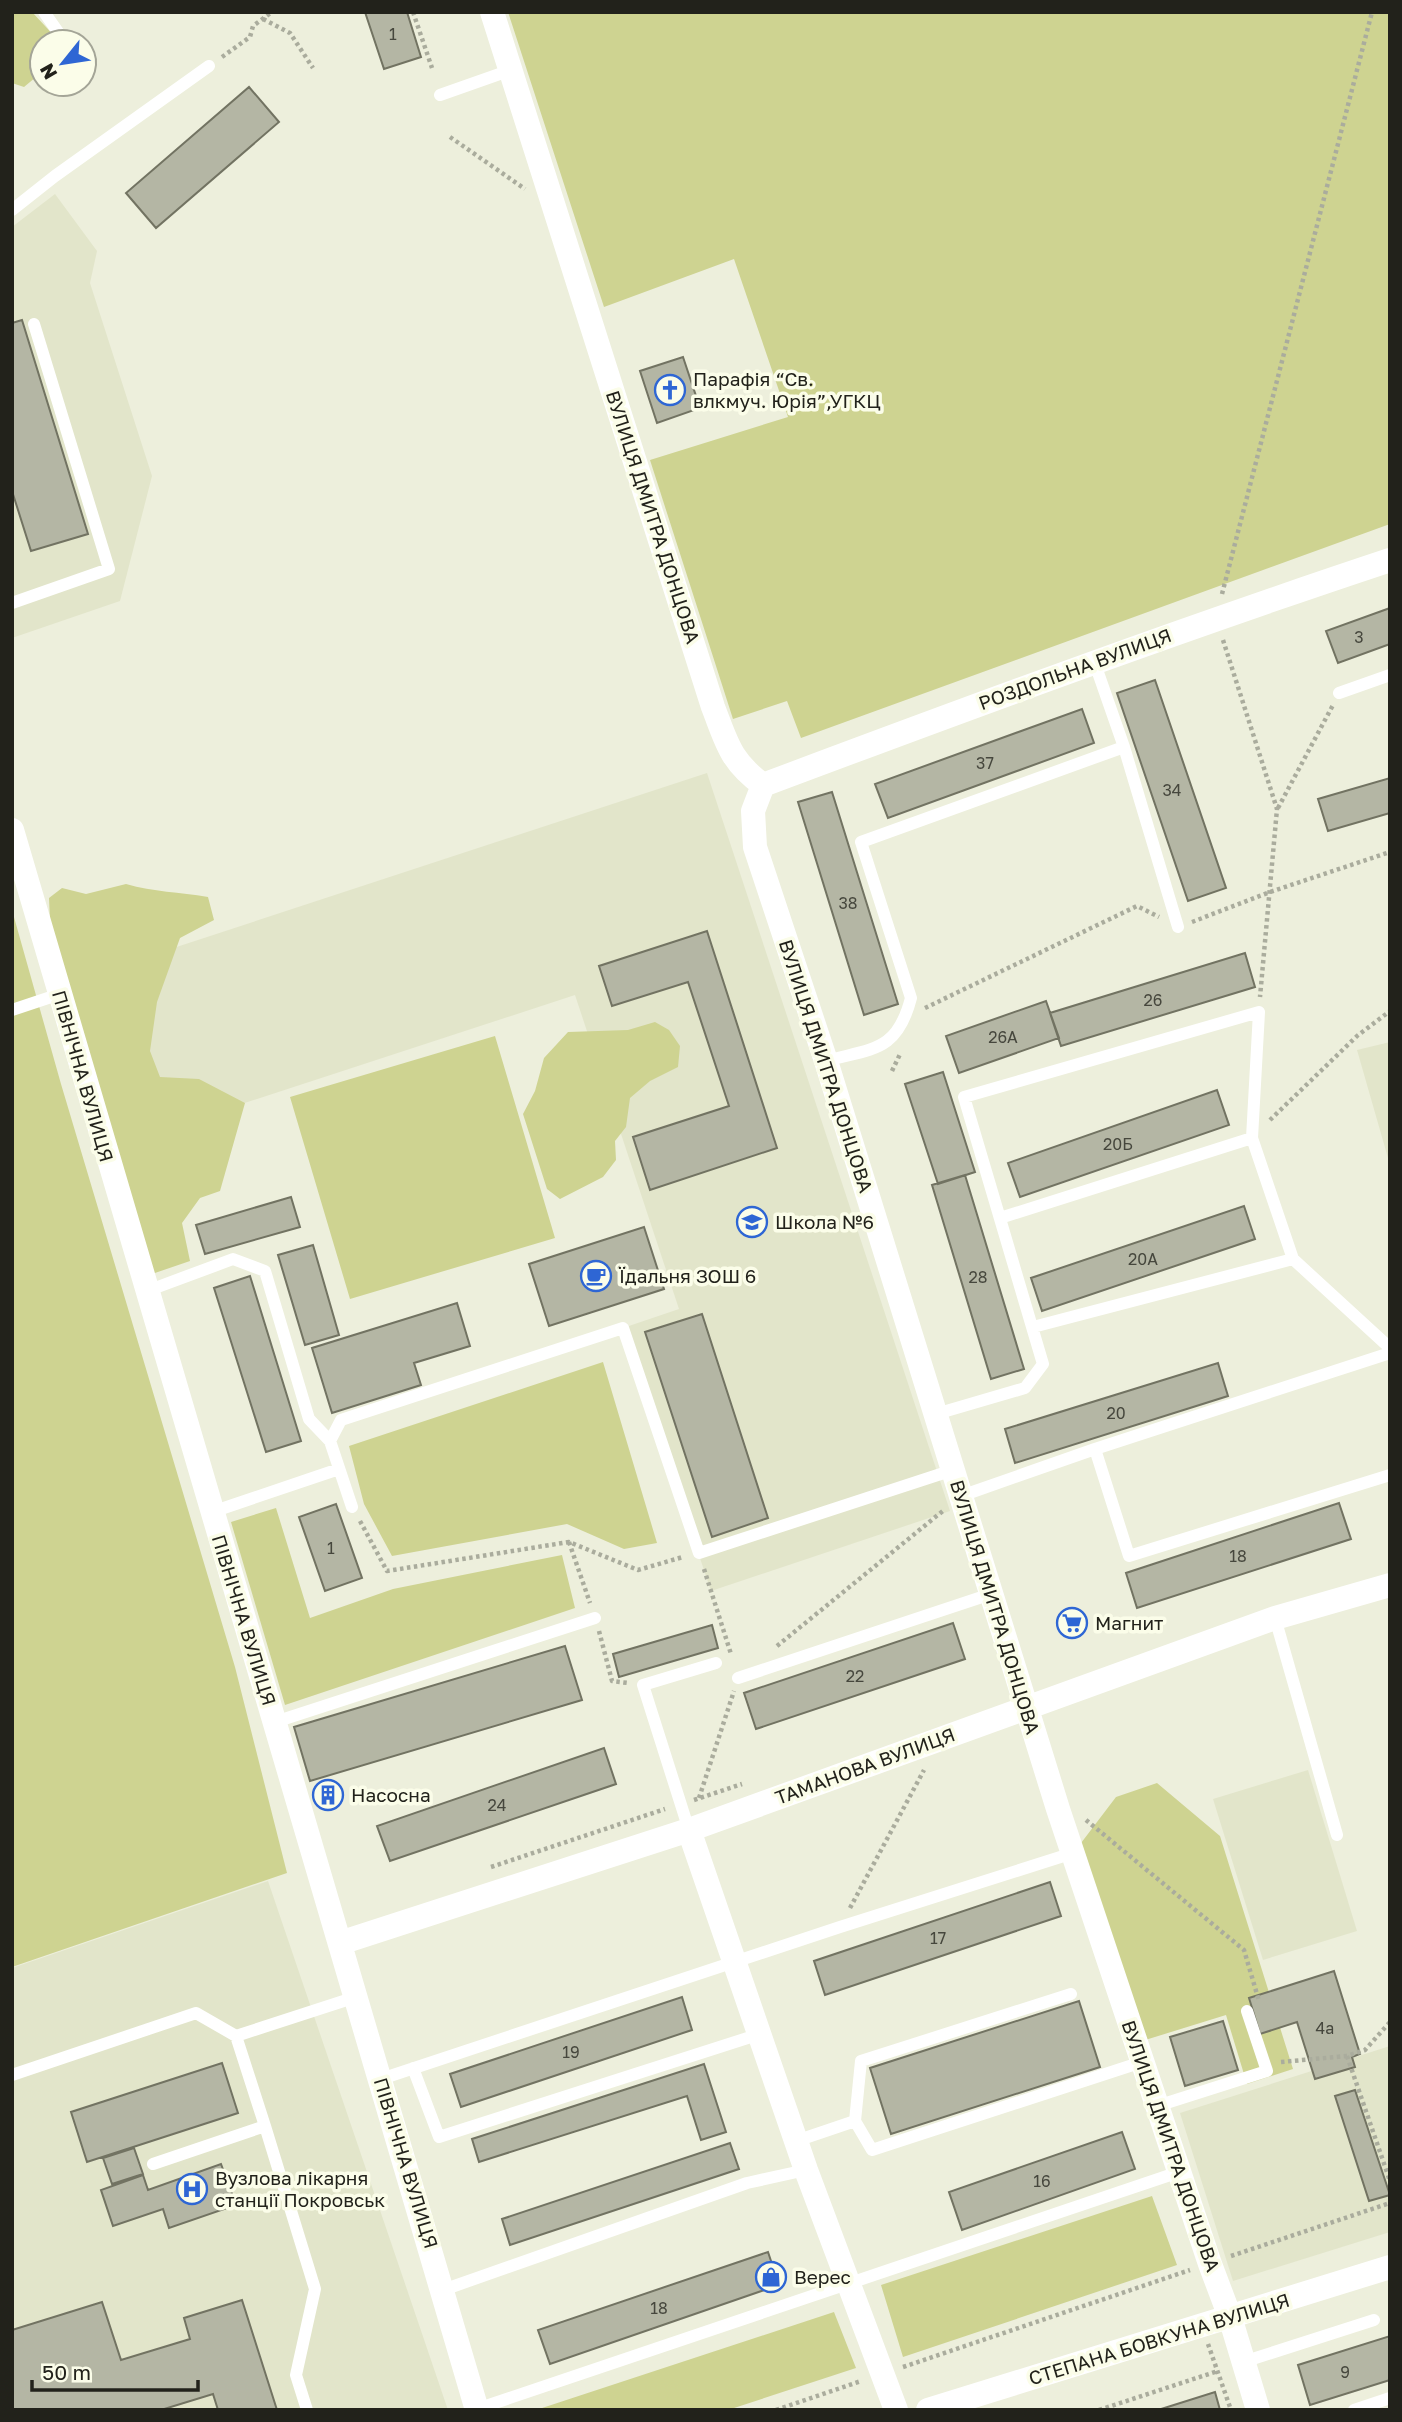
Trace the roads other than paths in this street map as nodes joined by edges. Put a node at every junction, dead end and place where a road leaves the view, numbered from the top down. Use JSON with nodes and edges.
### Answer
{"nodes":[{"id":1,"x":44,"y":12,"type":"edge"},
{"id":2,"x":492,"y":12,"type":"edge"},
{"id":3,"x":55,"y":28,"type":"edge"},
{"id":4,"x":209,"y":66,"type":"road end"},
{"id":5,"x":511,"y":70,"type":"junction"},
{"id":6,"x":440,"y":94,"type":"dead end"},
{"id":7,"x":12,"y":210,"type":"edge"},
{"id":8,"x":34,"y":324,"type":"dead end"},
{"id":9,"x":1390,"y":560,"type":"edge"},
{"id":10,"x":12,"y":603,"type":"edge"},
{"id":11,"x":1094,"y":661,"type":"junction"},
{"id":12,"x":1390,"y":674,"type":"edge"},
{"id":13,"x":1339,"y":693,"type":"road end"},
{"id":14,"x":1124,"y":747,"type":"junction"},
{"id":15,"x":763,"y":785,"type":"junction"},
{"id":16,"x":12,"y":830,"type":"edge"},
{"id":17,"x":1178,"y":927,"type":"road end"},
{"id":18,"x":60,"y":995,"type":"junction"},
{"id":19,"x":12,"y":1010,"type":"edge"},
{"id":20,"x":826,"y":1061,"type":"junction"},
{"id":21,"x":1252,"y":1138,"type":"junction"},
{"id":22,"x":1000,"y":1218,"type":"junction"},
{"id":23,"x":1293,"y":1259,"type":"junction"},
{"id":24,"x":146,"y":1291,"type":"junction"},
{"id":25,"x":1032,"y":1327,"type":"junction"},
{"id":26,"x":1390,"y":1350,"type":"edge"},
{"id":27,"x":936,"y":1414,"type":"junction"},
{"id":28,"x":330,"y":1441,"type":"junction"},
{"id":29,"x":1095,"y":1448,"type":"junction"},
{"id":30,"x":339,"y":1469,"type":"junction"},
{"id":31,"x":953,"y":1470,"type":"junction"},
{"id":32,"x":1390,"y":1475,"type":"edge"},
{"id":33,"x":961,"y":1496,"type":"junction"},
{"id":34,"x":352,"y":1507,"type":"road end"},
{"id":35,"x":212,"y":1512,"type":"junction"},
{"id":36,"x":1390,"y":1585,"type":"edge"},
{"id":37,"x":992,"y":1594,"type":"junction"},
{"id":38,"x":595,"y":1618,"type":"dead end"},
{"id":39,"x":1275,"y":1618,"type":"junction"},
{"id":40,"x":716,"y":1664,"type":"dead end"},
{"id":41,"x":738,"y":1678,"type":"road end"},
{"id":42,"x":1026,"y":1707,"type":"junction"},
{"id":43,"x":275,"y":1722,"type":"junction"},
{"id":44,"x":689,"y":1830,"type":"junction"},
{"id":45,"x":1338,"y":1835,"type":"dead end"},
{"id":46,"x":1073,"y":1853,"type":"junction"},
{"id":47,"x":340,"y":1943,"type":"junction"},
{"id":48,"x":734,"y":1962,"type":"junction"},
{"id":49,"x":1071,"y":1994,"type":"dead end"},
{"id":50,"x":356,"y":1997,"type":"junction"},
{"id":51,"x":1247,"y":2011,"type":"dead end"},
{"id":52,"x":760,"y":2034,"type":"junction"},
{"id":53,"x":236,"y":2036,"type":"junction"},
{"id":54,"x":1142,"y":2062,"type":"junction"},
{"id":55,"x":413,"y":2068,"type":"junction"},
{"id":56,"x":12,"y":2075,"type":"edge"},
{"id":57,"x":381,"y":2079,"type":"junction"},
{"id":58,"x":1157,"y":2106,"type":"junction"},
{"id":59,"x":855,"y":2121,"type":"junction"},
{"id":60,"x":265,"y":2126,"type":"junction"},
{"id":61,"x":796,"y":2141,"type":"junction"},
{"id":62,"x":153,"y":2164,"type":"dead end"},
{"id":63,"x":806,"y":2170,"type":"junction"},
{"id":64,"x":1179,"y":2172,"type":"junction"},
{"id":65,"x":1390,"y":2267,"type":"edge"},
{"id":66,"x":847,"y":2285,"type":"junction"},
{"id":67,"x":443,"y":2290,"type":"junction"},
{"id":68,"x":1230,"y":2317,"type":"junction"},
{"id":69,"x":1374,"y":2320,"type":"dead end"},
{"id":70,"x":1243,"y":2362,"type":"junction"},
{"id":71,"x":1390,"y":2398,"type":"edge"},
{"id":72,"x":477,"y":2409,"type":"edge"},
{"id":73,"x":307,"y":2410,"type":"edge"},
{"id":74,"x":895,"y":2410,"type":"edge"},
{"id":75,"x":928,"y":2410,"type":"edge"},
{"id":76,"x":1258,"y":2410,"type":"edge"},
{"id":77,"x":1354,"y":2410,"type":"edge"}],
"edges":[{"from":1,"to":3,"type":"lane"},
{"from":2,"to":5,"type":"street","name":"ВУЛИЦЯ ДМИТРА ДОНЦОВА"},
{"from":4,"to":7,"type":"lane"},
{"from":5,"to":6,"type":"lane"},
{"from":5,"to":15,"type":"street","name":"ВУЛИЦЯ ДМИТРА ДОНЦОВА"},
{"from":8,"to":10,"type":"lane"},
{"from":9,"to":11,"type":"street","name":"РОЗДОЛЬНА ВУЛИЦЯ"},
{"from":11,"to":14,"type":"lane"},
{"from":11,"to":15,"type":"street","name":"РОЗДОЛЬНА ВУЛИЦЯ"},
{"from":12,"to":13,"type":"lane"},
{"from":14,"to":17,"type":"lane"},
{"from":14,"to":20,"type":"lane"},
{"from":15,"to":20,"type":"street","name":"ВУЛИЦЯ ДМИТРА ДОНЦОВА"},
{"from":16,"to":18,"type":"street","name":"ПІВНІЧНА ВУЛИЦЯ"},
{"from":18,"to":19,"type":"lane"},
{"from":18,"to":24,"type":"street","name":"ПІВНІЧНА ВУЛИЦЯ"},
{"from":20,"to":27,"type":"street","name":"ВУЛИЦЯ ДМИТРА ДОНЦОВА"},
{"from":21,"to":22,"type":"lane"},
{"from":21,"to":22,"type":"lane"},
{"from":21,"to":23,"type":"lane"},
{"from":22,"to":25,"type":"lane"},
{"from":23,"to":25,"type":"lane"},
{"from":23,"to":26,"type":"lane"},
{"from":24,"to":28,"type":"lane"},
{"from":24,"to":35,"type":"street","name":"ПІВНІЧНА ВУЛИЦЯ"},
{"from":25,"to":27,"type":"lane"},
{"from":26,"to":29,"type":"lane"},
{"from":27,"to":31,"type":"street","name":"ВУЛИЦЯ ДМИТРА ДОНЦОВА"},
{"from":28,"to":30,"type":"lane"},
{"from":28,"to":31,"type":"lane"},
{"from":29,"to":32,"type":"lane"},
{"from":29,"to":33,"type":"lane"},
{"from":30,"to":34,"type":"lane"},
{"from":30,"to":35,"type":"lane"},
{"from":31,"to":33,"type":"street","name":"ВУЛИЦЯ ДМИТРА ДОНЦОВА"},
{"from":33,"to":37,"type":"street","name":"ВУЛИЦЯ ДМИТРА ДОНЦОВА"},
{"from":35,"to":43,"type":"street","name":"ПІВНІЧНА ВУЛИЦЯ"},
{"from":36,"to":39,"type":"street","name":"ТАМАНОВА ВУЛИЦЯ"},
{"from":37,"to":41,"type":"lane"},
{"from":37,"to":42,"type":"street","name":"ВУЛИЦЯ ДМИТРА ДОНЦОВА"},
{"from":38,"to":43,"type":"lane"},
{"from":39,"to":42,"type":"street","name":"ТАМАНОВА ВУЛИЦЯ"},
{"from":39,"to":45,"type":"lane"},
{"from":40,"to":44,"type":"lane"},
{"from":42,"to":44,"type":"street","name":"ТАМАНОВА ВУЛИЦЯ"},
{"from":42,"to":46,"type":"street","name":"ВУЛИЦЯ ДМИТРА ДОНЦОВА"},
{"from":43,"to":47,"type":"street","name":"ПІВНІЧНА ВУЛИЦЯ"},
{"from":44,"to":47,"type":"street","name":"ТАМАНОВА ВУЛИЦЯ"},
{"from":44,"to":48,"type":"street"},
{"from":46,"to":48,"type":"lane"},
{"from":46,"to":54,"type":"street","name":"ВУЛИЦЯ ДМИТРА ДОНЦОВА"},
{"from":47,"to":50,"type":"street","name":"ПІВНІЧНА ВУЛИЦЯ"},
{"from":48,"to":52,"type":"street"},
{"from":48,"to":55,"type":"lane"},
{"from":49,"to":59,"type":"lane"},
{"from":50,"to":53,"type":"lane"},
{"from":50,"to":57,"type":"street","name":"ПІВНІЧНА ВУЛИЦЯ"},
{"from":51,"to":58,"type":"lane"},
{"from":52,"to":55,"type":"lane"},
{"from":52,"to":61,"type":"street"},
{"from":53,"to":56,"type":"lane"},
{"from":53,"to":60,"type":"lane"},
{"from":54,"to":58,"type":"street","name":"ВУЛИЦЯ ДМИТРА ДОНЦОВА"},
{"from":54,"to":59,"type":"lane"},
{"from":55,"to":57,"type":"lane"},
{"from":57,"to":67,"type":"street","name":"ПІВНІЧНА ВУЛИЦЯ"},
{"from":58,"to":64,"type":"street","name":"ВУЛИЦЯ ДМИТРА ДОНЦОВА"},
{"from":59,"to":61,"type":"lane"},
{"from":60,"to":62,"type":"lane"},
{"from":60,"to":73,"type":"lane"},
{"from":61,"to":63,"type":"street"},
{"from":63,"to":66,"type":"street"},
{"from":63,"to":67,"type":"lane"},
{"from":64,"to":66,"type":"lane"},
{"from":64,"to":68,"type":"street","name":"ВУЛИЦЯ ДМИТРА ДОНЦОВА"},
{"from":65,"to":68,"type":"street","name":"СТЕПАНА БОВКУНА ВУЛИЦЯ"},
{"from":66,"to":72,"type":"lane"},
{"from":66,"to":74,"type":"street"},
{"from":67,"to":72,"type":"street","name":"ПІВНІЧНА ВУЛИЦЯ"},
{"from":68,"to":70,"type":"street","name":"ВУЛИЦЯ ДМИТРА ДОНЦОВА"},
{"from":68,"to":75,"type":"street","name":"СТЕПАНА БОВКУНА ВУЛИЦЯ"},
{"from":69,"to":70,"type":"lane"},
{"from":70,"to":76,"type":"street","name":"ВУЛИЦЯ ДМИТРА ДОНЦОВА"},
{"from":71,"to":77,"type":"lane"}]}
